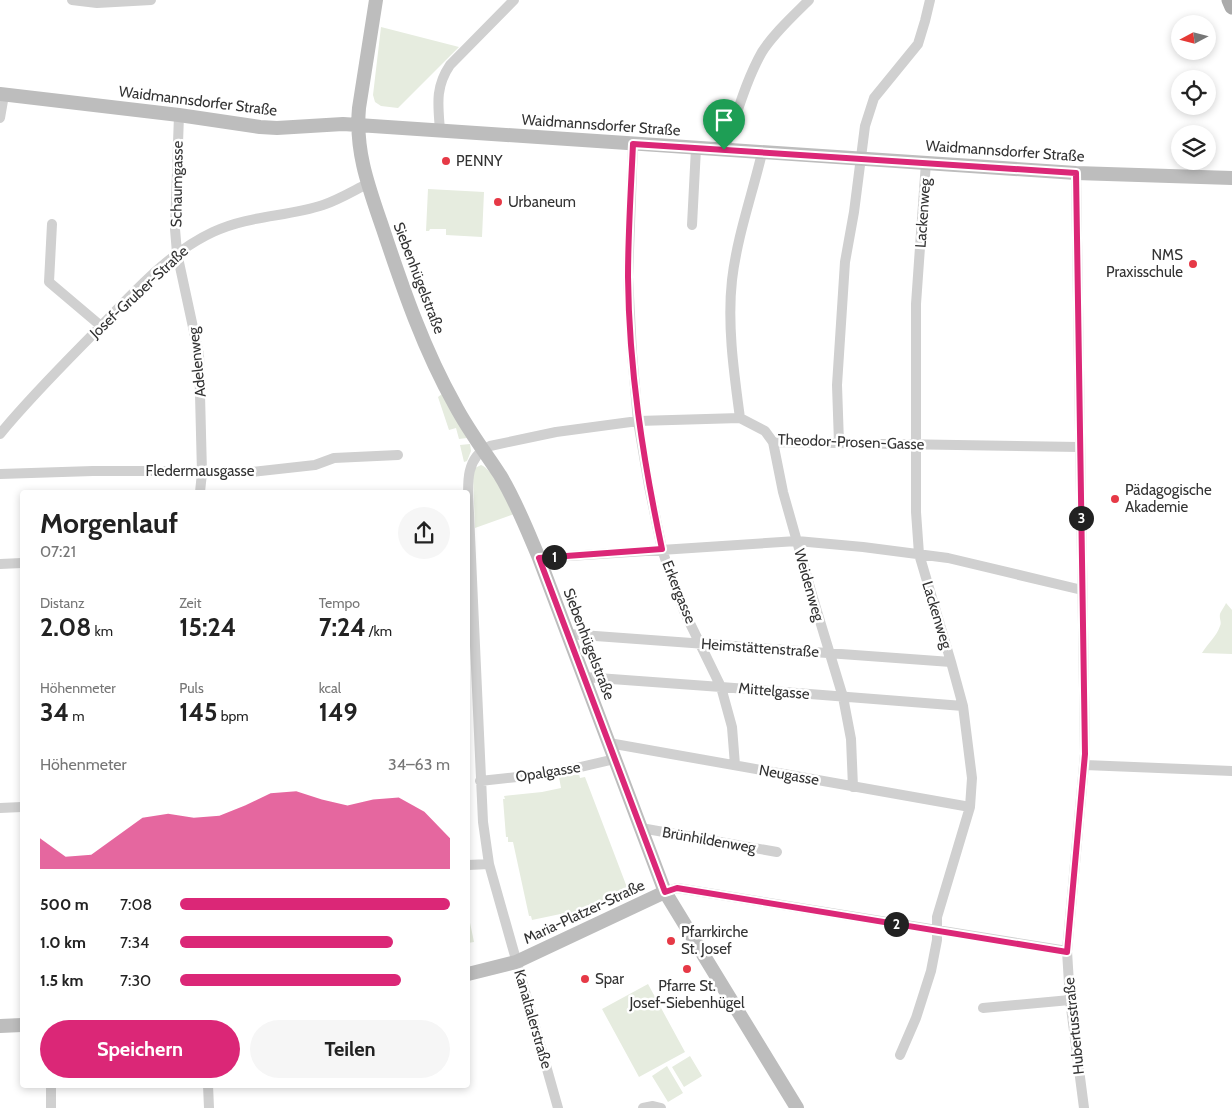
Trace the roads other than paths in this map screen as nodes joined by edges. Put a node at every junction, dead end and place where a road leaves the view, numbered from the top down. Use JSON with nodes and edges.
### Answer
{"nodes":[{"id":1,"x":72,"y":0,"type":"edge"},
{"id":2,"x":151,"y":0,"type":"edge"},
{"id":3,"x":376,"y":0,"type":"edge"},
{"id":4,"x":514,"y":0,"type":"edge"},
{"id":5,"x":809,"y":0,"type":"edge"},
{"id":6,"x":930,"y":0,"type":"edge"},
{"id":7,"x":1229,"y":0,"type":"edge"},
{"id":8,"x":1232,"y":7,"type":"edge"},
{"id":9,"x":2,"y":94,"type":"edge"},
{"id":10,"x":179,"y":115,"type":"junction"},
{"id":11,"x":0,"y":118,"type":"edge"},
{"id":12,"x":358,"y":124,"type":"junction"},
{"id":13,"x":440,"y":130,"type":"junction"},
{"id":14,"x":633,"y":144,"type":"junction"},
{"id":15,"x":696,"y":148,"type":"junction"},
{"id":16,"x":724,"y":150,"type":"junction"},
{"id":17,"x":762,"y":152,"type":"junction"},
{"id":18,"x":861,"y":158,"type":"junction"},
{"id":19,"x":926,"y":162,"type":"junction"},
{"id":20,"x":1076,"y":173,"type":"junction"},
{"id":21,"x":1232,"y":178,"type":"edge"},
{"id":22,"x":367,"y":184,"type":"junction"},
{"id":23,"x":52,"y":224,"type":"dead end"},
{"id":24,"x":692,"y":225,"type":"dead end"},
{"id":25,"x":178,"y":253,"type":"junction"},
{"id":26,"x":101,"y":326,"type":"junction"},
{"id":27,"x":740,"y":418,"type":"junction"},
{"id":28,"x":638,"y":421,"type":"junction"},
{"id":29,"x":0,"y":434,"type":"edge"},
{"id":30,"x":773,"y":442,"type":"junction"},
{"id":31,"x":839,"y":443,"type":"junction"},
{"id":32,"x":916,"y":445,"type":"junction"},
{"id":33,"x":1079,"y":447,"type":"junction"},
{"id":34,"x":482,"y":450,"type":"junction"},
{"id":35,"x":398,"y":455,"type":"dead end"},
{"id":36,"x":202,"y":473,"type":"junction"},
{"id":37,"x":0,"y":474,"type":"edge"},
{"id":38,"x":200,"y":490,"type":"edge"},
{"id":39,"x":468,"y":490,"type":"edge"},
{"id":40,"x":797,"y":541,"type":"junction"},
{"id":41,"x":662,"y":549,"type":"junction"},
{"id":42,"x":919,"y":554,"type":"junction"},
{"id":43,"x":470,"y":557,"type":"edge"},
{"id":44,"x":539,"y":558,"type":"junction"},
{"id":45,"x":20,"y":563,"type":"edge"},
{"id":46,"x":0,"y":564,"type":"edge"},
{"id":47,"x":1082,"y":590,"type":"junction"},
{"id":48,"x":568,"y":634,"type":"junction"},
{"id":49,"x":701,"y":644,"type":"junction"},
{"id":50,"x":830,"y":653,"type":"junction"},
{"id":51,"x":951,"y":662,"type":"junction"},
{"id":52,"x":584,"y":678,"type":"junction"},
{"id":53,"x":721,"y":686,"type":"junction"},
{"id":54,"x":843,"y":696,"type":"junction"},
{"id":55,"x":963,"y":706,"type":"junction"},
{"id":56,"x":609,"y":743,"type":"junction"},
{"id":57,"x":470,"y":752,"type":"edge"},
{"id":58,"x":479,"y":752,"type":"junction"},
{"id":59,"x":615,"y":759,"type":"junction"},
{"id":60,"x":735,"y":765,"type":"junction"},
{"id":61,"x":1084,"y":765,"type":"junction"},
{"id":62,"x":1232,"y":771,"type":"edge"},
{"id":63,"x":480,"y":782,"type":"junction"},
{"id":64,"x":854,"y":787,"type":"junction"},
{"id":65,"x":20,"y":807,"type":"edge"},
{"id":66,"x":970,"y":807,"type":"junction"},
{"id":67,"x":0,"y":808,"type":"edge"},
{"id":68,"x":641,"y":828,"type":"junction"},
{"id":69,"x":777,"y":852,"type":"dead end"},
{"id":70,"x":488,"y":864,"type":"junction"},
{"id":71,"x":470,"y":865,"type":"edge"},
{"id":72,"x":665,"y":892,"type":"junction"},
{"id":73,"x":936,"y":930,"type":"junction"},
{"id":74,"x":1067,"y":952,"type":"junction"},
{"id":75,"x":516,"y":962,"type":"junction"},
{"id":76,"x":470,"y":974,"type":"edge"},
{"id":77,"x":1070,"y":1000,"type":"junction"},
{"id":78,"x":983,"y":1008,"type":"dead end"},
{"id":79,"x":20,"y":1025,"type":"edge"},
{"id":80,"x":0,"y":1026,"type":"edge"},
{"id":81,"x":900,"y":1055,"type":"dead end"},
{"id":82,"x":51,"y":1088,"type":"edge"},
{"id":83,"x":208,"y":1088,"type":"edge"},
{"id":84,"x":51,"y":1108,"type":"edge"},
{"id":85,"x":209,"y":1108,"type":"edge"},
{"id":86,"x":558,"y":1108,"type":"edge"},
{"id":87,"x":643,"y":1108,"type":"edge"},
{"id":88,"x":662,"y":1108,"type":"edge"},
{"id":89,"x":798,"y":1108,"type":"edge"},
{"id":90,"x":1084,"y":1108,"type":"edge"}],
"edges":[{"from":1,"to":2,"type":"street"},
{"from":3,"to":12,"type":"street","name":"Siebenhügelstraße"},
{"from":4,"to":13,"type":"street"},
{"from":5,"to":16,"type":"street"},
{"from":6,"to":18,"type":"street"},
{"from":7,"to":8,"type":"main road"},
{"from":9,"to":10,"type":"street","name":"Waidmannsdorfer Straße"},
{"from":9,"to":11,"type":"street"},
{"from":10,"to":12,"type":"street","name":"Waidmannsdorfer Straße"},
{"from":10,"to":25,"type":"street","name":"Schaumgasse"},
{"from":12,"to":13,"type":"street","name":"Waidmannsdorfer Straße"},
{"from":12,"to":22,"type":"street","name":"Siebenhügelstraße"},
{"from":13,"to":14,"type":"street","name":"Waidmannsdorfer Straße"},
{"from":14,"to":15,"type":"street","name":"Waidmannsdorfer Straße"},
{"from":14,"to":28,"type":"street","name":"Erkergasse"},
{"from":15,"to":16,"type":"street","name":"Waidmannsdorfer Straße"},
{"from":15,"to":24,"type":"street"},
{"from":16,"to":17,"type":"street","name":"Waidmannsdorfer Straße"},
{"from":17,"to":18,"type":"street","name":"Waidmannsdorfer Straße"},
{"from":17,"to":27,"type":"street"},
{"from":18,"to":19,"type":"street","name":"Waidmannsdorfer Straße"},
{"from":18,"to":31,"type":"street"},
{"from":19,"to":20,"type":"street","name":"Waidmannsdorfer Straße"},
{"from":19,"to":32,"type":"street","name":"Lackenweg"},
{"from":20,"to":21,"type":"street","name":"Waidmannsdorfer Straße"},
{"from":20,"to":33,"type":"street","name":"Hubertusstraße"},
{"from":22,"to":25,"type":"street","name":"Josef-Gruber-Straße"},
{"from":22,"to":34,"type":"street","name":"Siebenhügelstraße"},
{"from":23,"to":26,"type":"street"},
{"from":25,"to":26,"type":"street","name":"Josef-Gruber-Straße"},
{"from":25,"to":36,"type":"street","name":"Adelenweg"},
{"from":26,"to":29,"type":"street","name":"Josef-Gruber-Straße"},
{"from":27,"to":28,"type":"street","name":"Theodor-Prosen-Gasse"},
{"from":27,"to":30,"type":"street","name":"Theodor-Prosen-Gasse"},
{"from":28,"to":34,"type":"street","name":"Theodor-Prosen-Gasse"},
{"from":28,"to":41,"type":"street","name":"Erkergasse"},
{"from":30,"to":31,"type":"street","name":"Theodor-Prosen-Gasse"},
{"from":30,"to":40,"type":"street","name":"Weidenweg"},
{"from":31,"to":32,"type":"street","name":"Theodor-Prosen-Gasse"},
{"from":32,"to":33,"type":"street","name":"Theodor-Prosen-Gasse"},
{"from":32,"to":42,"type":"street","name":"Lackenweg"},
{"from":33,"to":47,"type":"street","name":"Hubertusstraße"},
{"from":34,"to":39,"type":"street","name":"Kanaltalerstraße"},
{"from":34,"to":44,"type":"street","name":"Siebenhügelstraße"},
{"from":35,"to":36,"type":"street","name":"Fledermausgasse"},
{"from":36,"to":37,"type":"street","name":"Fledermausgasse"},
{"from":36,"to":38,"type":"street","name":"Adelenweg"},
{"from":40,"to":41,"type":"street"},
{"from":40,"to":42,"type":"street"},
{"from":40,"to":50,"type":"street","name":"Weidenweg"},
{"from":41,"to":44,"type":"street"},
{"from":41,"to":49,"type":"street","name":"Erkergasse"},
{"from":42,"to":47,"type":"street"},
{"from":42,"to":51,"type":"street","name":"Lackenweg"},
{"from":43,"to":58,"type":"street","name":"Kanaltalerstraße"},
{"from":44,"to":48,"type":"street","name":"Siebenhügelstraße"},
{"from":45,"to":46,"type":"street"},
{"from":47,"to":61,"type":"street","name":"Hubertusstraße"},
{"from":48,"to":49,"type":"street","name":"Heimstättenstraße"},
{"from":48,"to":52,"type":"street","name":"Siebenhügelstraße"},
{"from":49,"to":50,"type":"street","name":"Heimstättenstraße"},
{"from":49,"to":53,"type":"street","name":"Erkergasse"},
{"from":50,"to":51,"type":"street","name":"Heimstättenstraße"},
{"from":50,"to":54,"type":"street","name":"Weidenweg"},
{"from":51,"to":55,"type":"street","name":"Lackenweg"},
{"from":52,"to":53,"type":"street","name":"Mittelgasse"},
{"from":52,"to":56,"type":"street","name":"Siebenhügelstraße"},
{"from":53,"to":54,"type":"street","name":"Mittelgasse"},
{"from":53,"to":60,"type":"street","name":"Erkergasse"},
{"from":54,"to":55,"type":"street","name":"Mittelgasse"},
{"from":54,"to":64,"type":"street","name":"Weidenweg"},
{"from":55,"to":66,"type":"street","name":"Lackenweg"},
{"from":56,"to":59,"type":"street","name":"Siebenhügelstraße"},
{"from":56,"to":60,"type":"street","name":"Neugasse"},
{"from":57,"to":58,"type":"street"},
{"from":58,"to":63,"type":"street","name":"Kanaltalerstraße"},
{"from":59,"to":63,"type":"street","name":"Opalgasse"},
{"from":59,"to":68,"type":"street","name":"Siebenhügelstraße"},
{"from":60,"to":64,"type":"street","name":"Neugasse"},
{"from":61,"to":62,"type":"street"},
{"from":61,"to":74,"type":"street","name":"Hubertusstraße"},
{"from":63,"to":70,"type":"street","name":"Kanaltalerstraße"},
{"from":64,"to":66,"type":"street","name":"Neugasse"},
{"from":65,"to":67,"type":"street"},
{"from":66,"to":73,"type":"street","name":"Lackenweg"},
{"from":68,"to":69,"type":"street","name":"Brünhildenweg"},
{"from":68,"to":72,"type":"street","name":"Siebenhügelstraße"},
{"from":70,"to":71,"type":"street"},
{"from":70,"to":75,"type":"street","name":"Kanaltalerstraße"},
{"from":72,"to":73,"type":"street"},
{"from":72,"to":75,"type":"street","name":"Maria-Platzer-Straße"},
{"from":72,"to":89,"type":"street","name":"Siebenhügelstraße"},
{"from":73,"to":74,"type":"street"},
{"from":73,"to":81,"type":"street","name":"Lackenweg"},
{"from":74,"to":77,"type":"street","name":"Hubertusstraße"},
{"from":75,"to":76,"type":"street","name":"Maria-Platzer-Straße"},
{"from":75,"to":86,"type":"street","name":"Kanaltalerstraße"},
{"from":77,"to":78,"type":"street"},
{"from":77,"to":90,"type":"street","name":"Hubertusstraße"},
{"from":79,"to":80,"type":"street"},
{"from":82,"to":84,"type":"street"},
{"from":83,"to":85,"type":"street"},
{"from":87,"to":88,"type":"street"}]}
